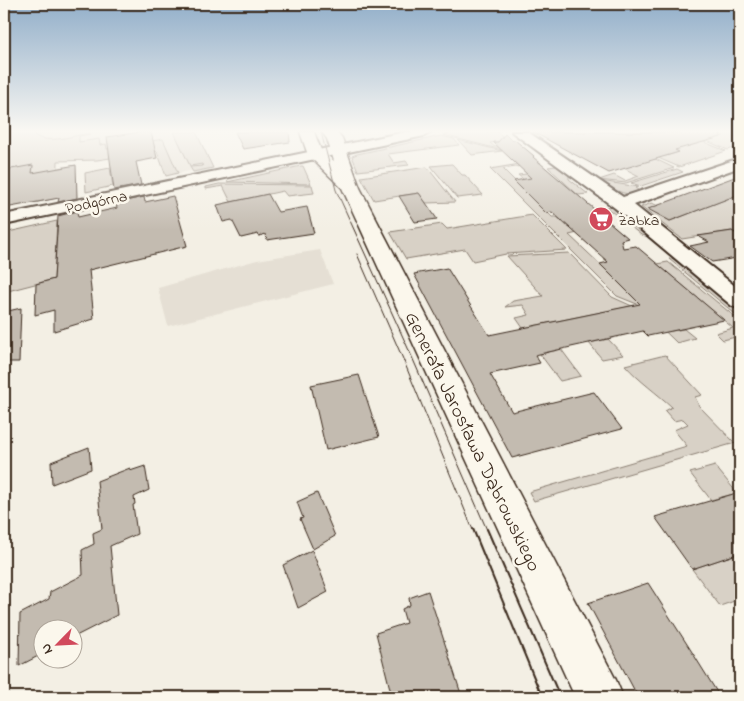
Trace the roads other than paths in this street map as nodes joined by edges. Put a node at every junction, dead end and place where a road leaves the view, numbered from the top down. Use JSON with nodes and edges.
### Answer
{"nodes":[{"id":1,"x":265,"y":165,"type":"edge"},
{"id":2,"x":327,"y":165,"type":"edge"},
{"id":3,"x":342,"y":165,"type":"edge"},
{"id":4,"x":565,"y":165,"type":"edge"},
{"id":5,"x":732,"y":165,"type":"edge"},
{"id":6,"x":350,"y":186,"type":"junction"},
{"id":7,"x":621,"y":204,"type":"junction"},
{"id":8,"x":4,"y":220,"type":"edge"},
{"id":9,"x":740,"y":301,"type":"edge"},
{"id":10,"x":599,"y":697,"type":"edge"}],
"edges":[{"from":1,"to":8,"type":"street","name":"Podgórna"},
{"from":2,"to":6,"type":"street","name":"Generała Jarosława Dąbrowskiego"},
{"from":3,"to":6,"type":"street","name":"Generała Jarosława Dąbrowskiego"},
{"from":4,"to":7,"type":"street"},
{"from":5,"to":7,"type":"street"},
{"from":6,"to":10,"type":"street","name":"Generała Jarosława Dąbrowskiego"},
{"from":7,"to":9,"type":"street"}]}
